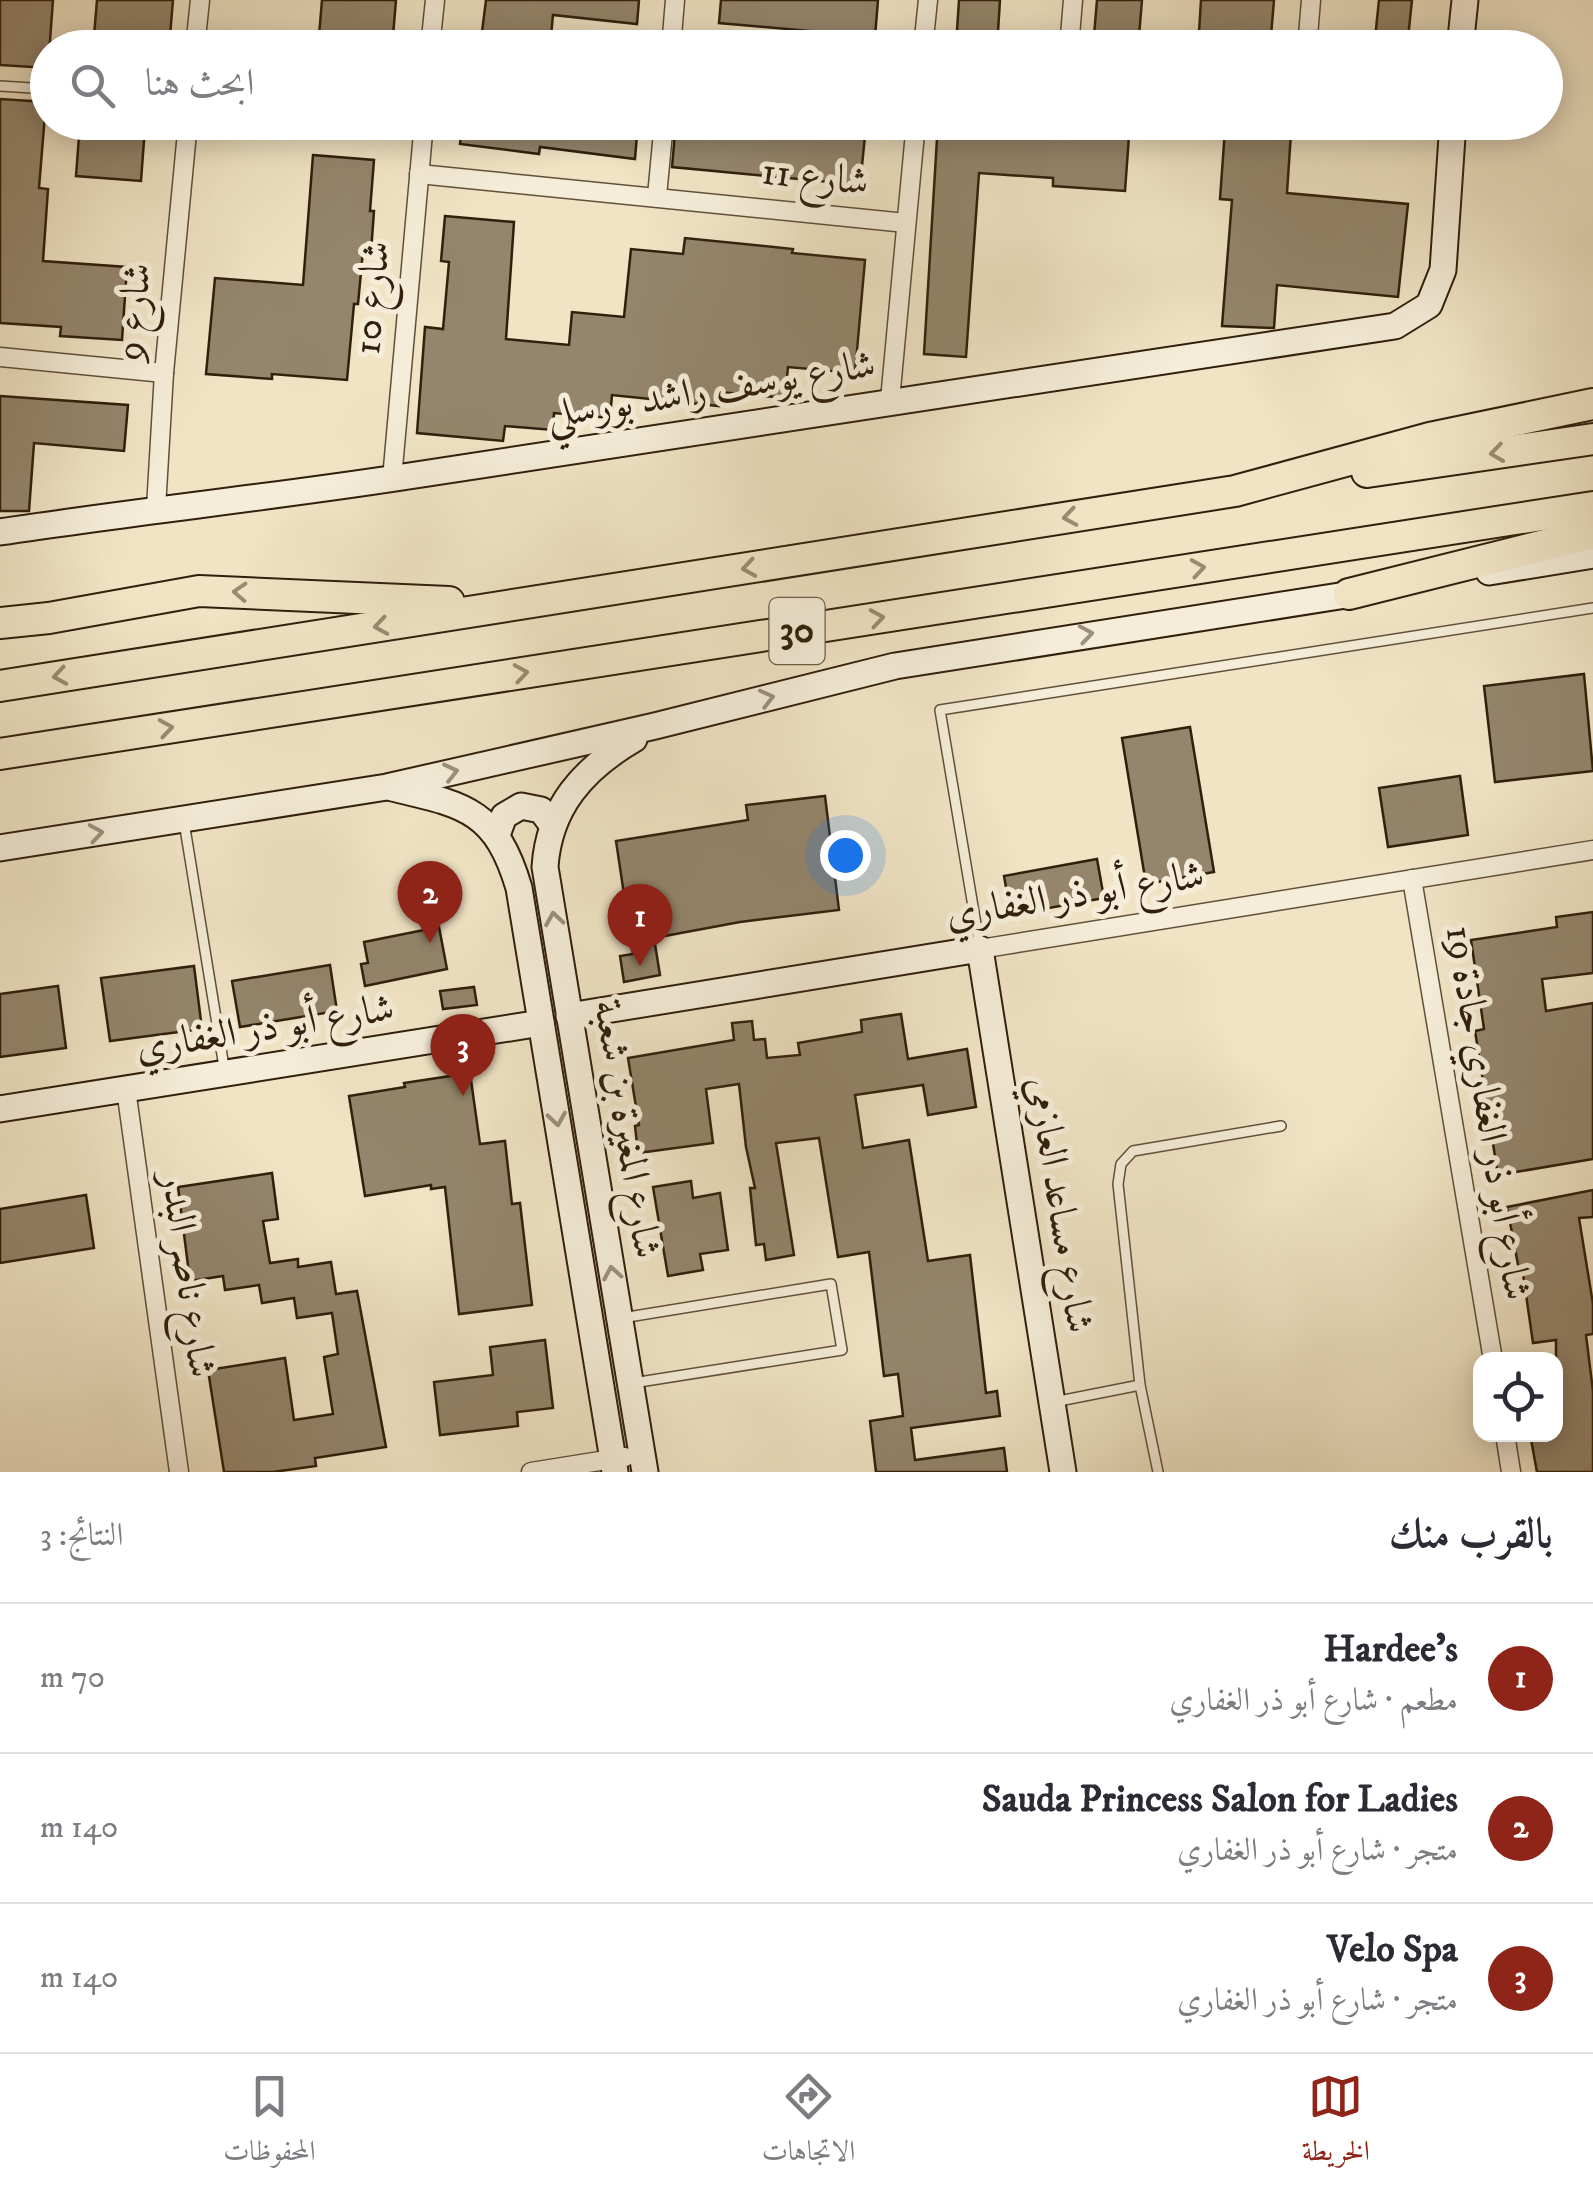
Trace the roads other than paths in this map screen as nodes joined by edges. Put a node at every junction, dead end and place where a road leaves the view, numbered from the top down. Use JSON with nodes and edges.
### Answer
{"nodes":[{"id":1,"x":200,"y":0,"type":"edge"},
{"id":2,"x":435,"y":0,"type":"edge"},
{"id":3,"x":675,"y":0,"type":"edge"},
{"id":4,"x":928,"y":0,"type":"edge"},
{"id":5,"x":1073,"y":0,"type":"edge"},
{"id":6,"x":1311,"y":0,"type":"edge"},
{"id":7,"x":1464,"y":0,"type":"edge"},
{"id":8,"x":197,"y":30,"type":"edge"},
{"id":9,"x":432,"y":30,"type":"edge"},
{"id":10,"x":672,"y":30,"type":"edge"},
{"id":11,"x":925,"y":30,"type":"edge"},
{"id":12,"x":1070,"y":30,"type":"edge"},
{"id":13,"x":1308,"y":30,"type":"edge"},
{"id":14,"x":1462,"y":30,"type":"edge"},
{"id":15,"x":0,"y":86,"type":"edge"},
{"id":16,"x":30,"y":88,"type":"edge"},
{"id":17,"x":186,"y":140,"type":"edge"},
{"id":18,"x":423,"y":140,"type":"edge"},
{"id":19,"x":662,"y":140,"type":"edge"},
{"id":20,"x":914,"y":140,"type":"edge"},
{"id":21,"x":1452,"y":140,"type":"edge"},
{"id":22,"x":420,"y":174,"type":"junction"},
{"id":23,"x":656,"y":196,"type":"junction"},
{"id":24,"x":906,"y":222,"type":"junction"},
{"id":25,"x":0,"y":357,"type":"edge"},
{"id":26,"x":164,"y":373,"type":"junction"},
{"id":27,"x":890,"y":400,"type":"junction"},
{"id":28,"x":1593,"y":404,"type":"edge"},
{"id":29,"x":1593,"y":439,"type":"edge"},
{"id":30,"x":392,"y":479,"type":"junction"},
{"id":31,"x":1235,"y":491,"type":"junction"},
{"id":32,"x":1593,"y":507,"type":"edge"},
{"id":33,"x":156,"y":508,"type":"junction"},
{"id":34,"x":0,"y":532,"type":"edge"},
{"id":35,"x":1593,"y":533,"type":"edge"},
{"id":36,"x":1593,"y":555,"type":"edge"},
{"id":37,"x":1349,"y":594,"type":"junction"},
{"id":38,"x":512,"y":605,"type":"junction"},
{"id":39,"x":1593,"y":608,"type":"edge"},
{"id":40,"x":0,"y":609,"type":"edge"},
{"id":41,"x":49,"y":618,"type":"junction"},
{"id":42,"x":0,"y":623,"type":"edge"},
{"id":43,"x":0,"y":686,"type":"edge"},
{"id":44,"x":655,"y":726,"type":"junction"},
{"id":45,"x":0,"y":754,"type":"edge"},
{"id":46,"x":388,"y":787,"type":"junction"},
{"id":47,"x":183,"y":819,"type":"junction"},
{"id":48,"x":553,"y":826,"type":"junction"},
{"id":49,"x":497,"y":835,"type":"junction"},
{"id":50,"x":0,"y":848,"type":"edge"},
{"id":51,"x":1593,"y":850,"type":"edge"},
{"id":52,"x":1412,"y":879,"type":"junction"},
{"id":53,"x":980,"y":949,"type":"junction"},
{"id":54,"x":569,"y":1016,"type":"junction"},
{"id":55,"x":541,"y":1022,"type":"junction"},
{"id":56,"x":225,"y":1073,"type":"junction"},
{"id":57,"x":126,"y":1088,"type":"junction"},
{"id":58,"x":0,"y":1109,"type":"edge"},
{"id":59,"x":1281,"y":1126,"type":"dead end"},
{"id":60,"x":620,"y":1318,"type":"junction"},
{"id":61,"x":1491,"y":1352,"type":"edge"},
{"id":62,"x":630,"y":1384,"type":"junction"},
{"id":63,"x":1140,"y":1386,"type":"junction"},
{"id":64,"x":1052,"y":1402,"type":"junction"},
{"id":65,"x":1506,"y":1442,"type":"edge"},
{"id":66,"x":643,"y":1463,"type":"edge"},
{"id":67,"x":614,"y":1466,"type":"edge"},
{"id":68,"x":179,"y":1472,"type":"edge"},
{"id":69,"x":531,"y":1472,"type":"edge"},
{"id":70,"x":1063,"y":1472,"type":"edge"},
{"id":71,"x":1158,"y":1472,"type":"edge"},
{"id":72,"x":1511,"y":1472,"type":"edge"}],
"edges":[{"from":1,"to":8,"type":"street"},
{"from":2,"to":9,"type":"street"},
{"from":3,"to":10,"type":"street"},
{"from":4,"to":11,"type":"street"},
{"from":5,"to":12,"type":"street"},
{"from":6,"to":13,"type":"street"},
{"from":7,"to":14,"type":"main road"},
{"from":15,"to":16,"type":"lane"},
{"from":17,"to":26,"type":"street","name":"شارع 9"},
{"from":18,"to":22,"type":"street","name":"شارع 10"},
{"from":19,"to":23,"type":"street"},
{"from":20,"to":24,"type":"street"},
{"from":21,"to":27,"type":"main road","name":"شارع يوسف راشد بورسلي"},
{"from":22,"to":23,"type":"street","name":"شارع 11"},
{"from":22,"to":30,"type":"street","name":"شارع 10"},
{"from":23,"to":24,"type":"street","name":"شارع 11"},
{"from":24,"to":27,"type":"street"},
{"from":25,"to":26,"type":"street"},
{"from":26,"to":33,"type":"street","name":"شارع 9"},
{"from":27,"to":30,"type":"main road","name":"شارع يوسف راشد بورسلي"},
{"from":28,"to":31,"type":"highway"},
{"from":29,"to":31,"type":"highway","number":"30","one_way":true},
{"from":30,"to":33,"type":"main road","name":"شارع يوسف راشد بورسلي"},
{"from":31,"to":38,"type":"highway","number":"30","one_way":true},
{"from":45,"to":32,"type":"highway","number":"30","one_way":true},
{"from":33,"to":34,"type":"main road","name":"شارع يوسف راشد بورسلي"},
{"from":35,"to":37,"type":"highway"},
{"from":36,"to":37,"type":"main road"},
{"from":44,"to":37,"type":"main road","one_way":true},
{"from":38,"to":41,"type":"highway","one_way":true},
{"from":38,"to":43,"type":"highway","number":"30","one_way":true},
{"from":39,"to":53,"type":"lane"},
{"from":40,"to":41,"type":"highway"},
{"from":41,"to":42,"type":"highway"},
{"from":46,"to":44,"type":"main road","one_way":true},
{"from":44,"to":48,"type":"main road","name":"شارع المغيرة بن شعبة"},
{"from":46,"to":47,"type":"main road"},
{"from":46,"to":49,"type":"main road"},
{"from":50,"to":47,"type":"main road","one_way":true},
{"from":47,"to":56,"type":"lane"},
{"from":48,"to":49,"type":"main road"},
{"from":54,"to":48,"type":"main road","name":"شارع المغيرة بن شعبة","one_way":true},
{"from":49,"to":55,"type":"main road","name":"شارع المغيرة بن شعبة"},
{"from":51,"to":52,"type":"street","name":"شارع أبو ذر الغفاري"},
{"from":52,"to":53,"type":"street","name":"شارع أبو ذر الغفاري"},
{"from":52,"to":61,"type":"street","name":"شارع أبو ذر الغفاري جادة 19"},
{"from":53,"to":54,"type":"main road","name":"شارع أبو ذر الغفاري"},
{"from":53,"to":64,"type":"main road","name":"شارع مساعد العازمي"},
{"from":60,"to":54,"type":"main road","name":"شارع المغيرة بن شعبة","one_way":true},
{"from":55,"to":56,"type":"main road","name":"شارع أبو ذر الغفاري"},
{"from":55,"to":67,"type":"main road","name":"شارع المغيرة بن شعبة","one_way":true},
{"from":56,"to":57,"type":"main road","name":"شارع أبو ذر الغفاري"},
{"from":57,"to":58,"type":"main road","name":"شارع أبو ذر الغفاري"},
{"from":57,"to":68,"type":"street","name":"شارع ناصر البدر"},
{"from":59,"to":63,"type":"lane"},
{"from":60,"to":62,"type":"main road","name":"شارع المغيرة بن شعبة"},
{"from":60,"to":62,"type":"lane"},
{"from":62,"to":66,"type":"main road","name":"شارع المغيرة بن شعبة"},
{"from":63,"to":64,"type":"lane"},
{"from":63,"to":71,"type":"lane"},
{"from":64,"to":70,"type":"main road","name":"شارع مساعد العازمي"},
{"from":65,"to":72,"type":"street"},
{"from":66,"to":67,"type":"street"},
{"from":67,"to":69,"type":"street"}]}
